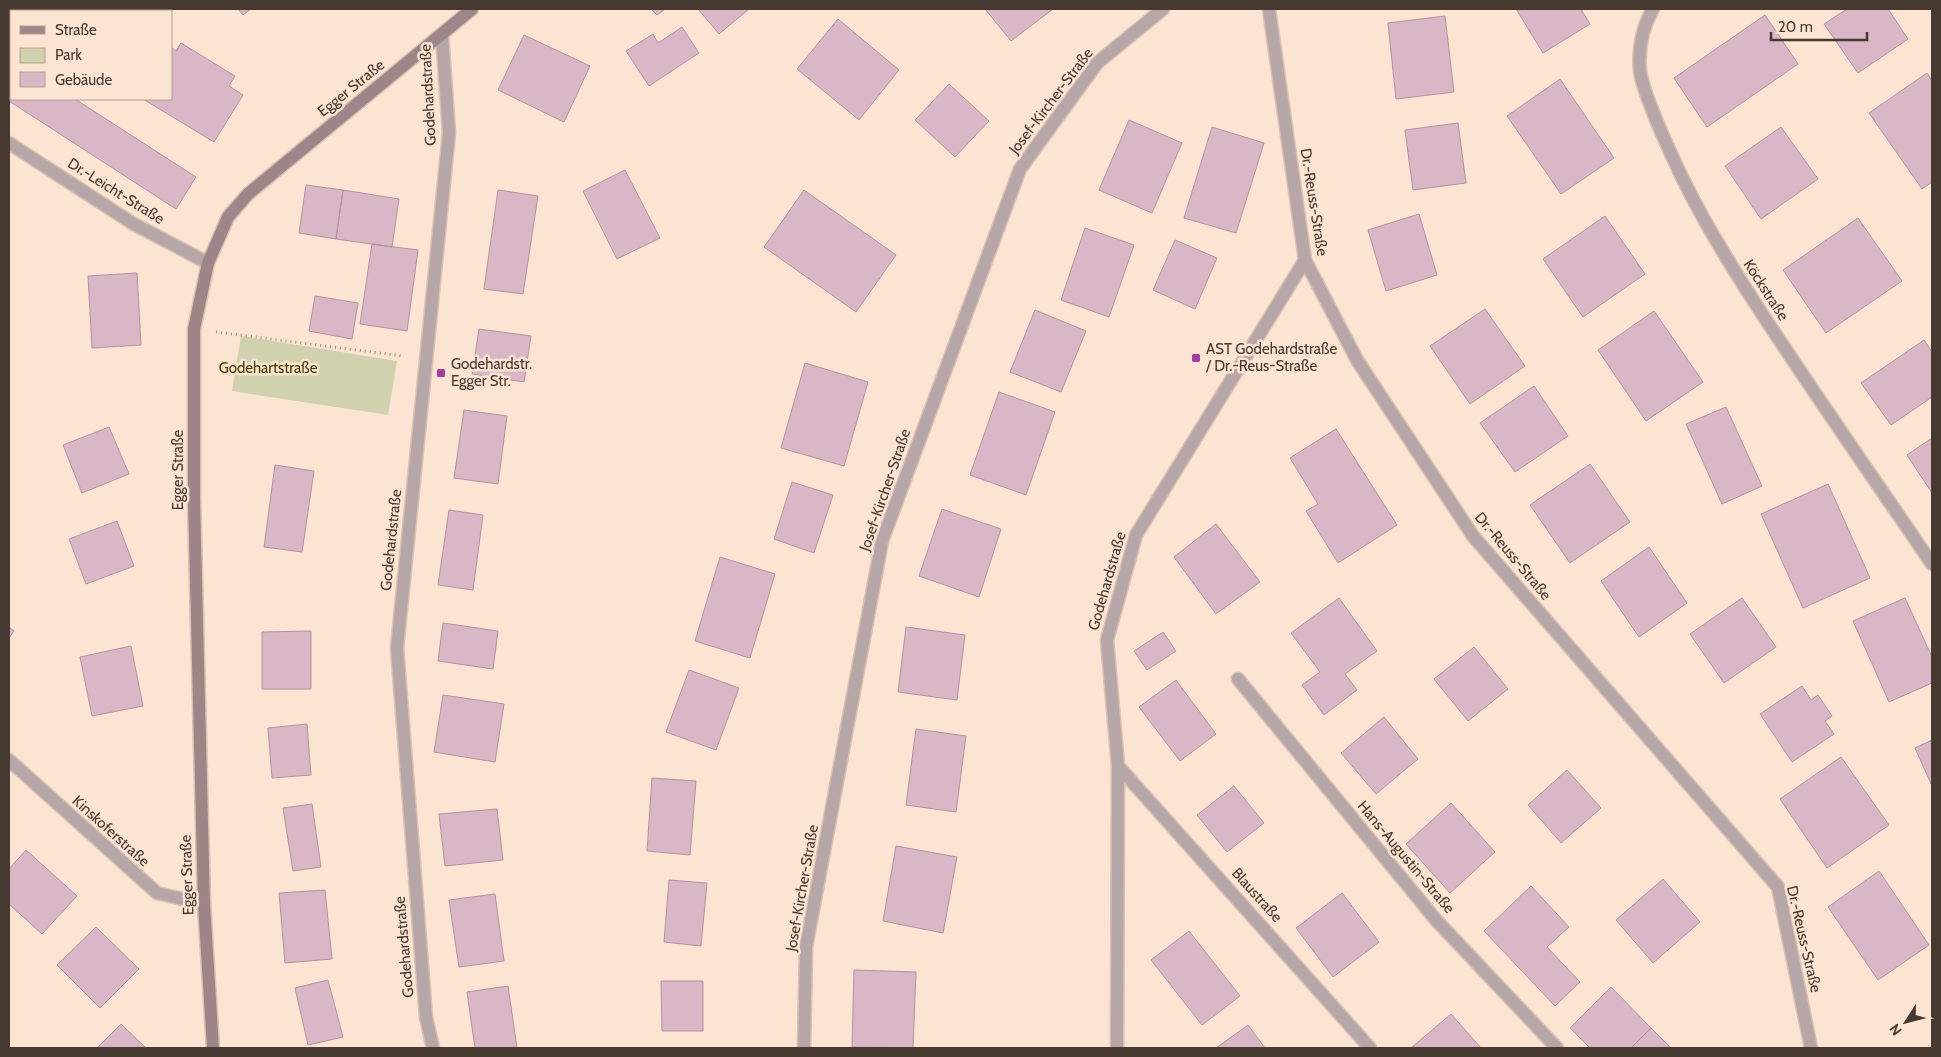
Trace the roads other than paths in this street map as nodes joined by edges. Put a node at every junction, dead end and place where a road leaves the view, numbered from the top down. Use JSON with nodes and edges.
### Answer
{"nodes":[{"id":1,"x":472,"y":9,"type":"edge"},
{"id":2,"x":1164,"y":9,"type":"edge"},
{"id":3,"x":1269,"y":9,"type":"edge"},
{"id":4,"x":1653,"y":9,"type":"edge"},
{"id":5,"x":442,"y":35,"type":"junction"},
{"id":6,"x":9,"y":143,"type":"edge"},
{"id":7,"x":1306,"y":260,"type":"junction"},
{"id":8,"x":208,"y":263,"type":"junction"},
{"id":9,"x":1932,"y":564,"type":"edge"},
{"id":10,"x":1238,"y":679,"type":"dead end"},
{"id":11,"x":9,"y":760,"type":"edge"},
{"id":12,"x":1118,"y":766,"type":"junction"},
{"id":13,"x":204,"y":904,"type":"junction"},
{"id":14,"x":213,"y":1048,"type":"edge"},
{"id":15,"x":433,"y":1048,"type":"edge"},
{"id":16,"x":804,"y":1048,"type":"edge"},
{"id":17,"x":1117,"y":1048,"type":"edge"},
{"id":18,"x":1370,"y":1048,"type":"edge"},
{"id":19,"x":1558,"y":1048,"type":"edge"},
{"id":20,"x":1812,"y":1048,"type":"edge"}],
"edges":[{"from":1,"to":5,"type":"street","name":"Egger Straße"},
{"from":2,"to":16,"type":"street","name":"Josef-Kircher-Straße"},
{"from":3,"to":7,"type":"street","name":"Dr.-Reuss-Straße"},
{"from":4,"to":9,"type":"street","name":"Köckstraße"},
{"from":5,"to":8,"type":"street","name":"Egger Straße"},
{"from":5,"to":15,"type":"street","name":"Godehardstraße"},
{"from":6,"to":8,"type":"street","name":"Dr.-Leicht-Straße"},
{"from":7,"to":12,"type":"street","name":"Godehardstraße"},
{"from":7,"to":20,"type":"street","name":"Dr.-Reuss-Straße"},
{"from":8,"to":13,"type":"street","name":"Egger Straße"},
{"from":10,"to":19,"type":"street","name":"Hans-Augustin-Straße"},
{"from":11,"to":13,"type":"street","name":"Kinskoferstraße"},
{"from":12,"to":17,"type":"street","name":"Godehardstraße"},
{"from":12,"to":18,"type":"street","name":"Blaustraße"},
{"from":13,"to":14,"type":"street","name":"Egger Straße"}]}
